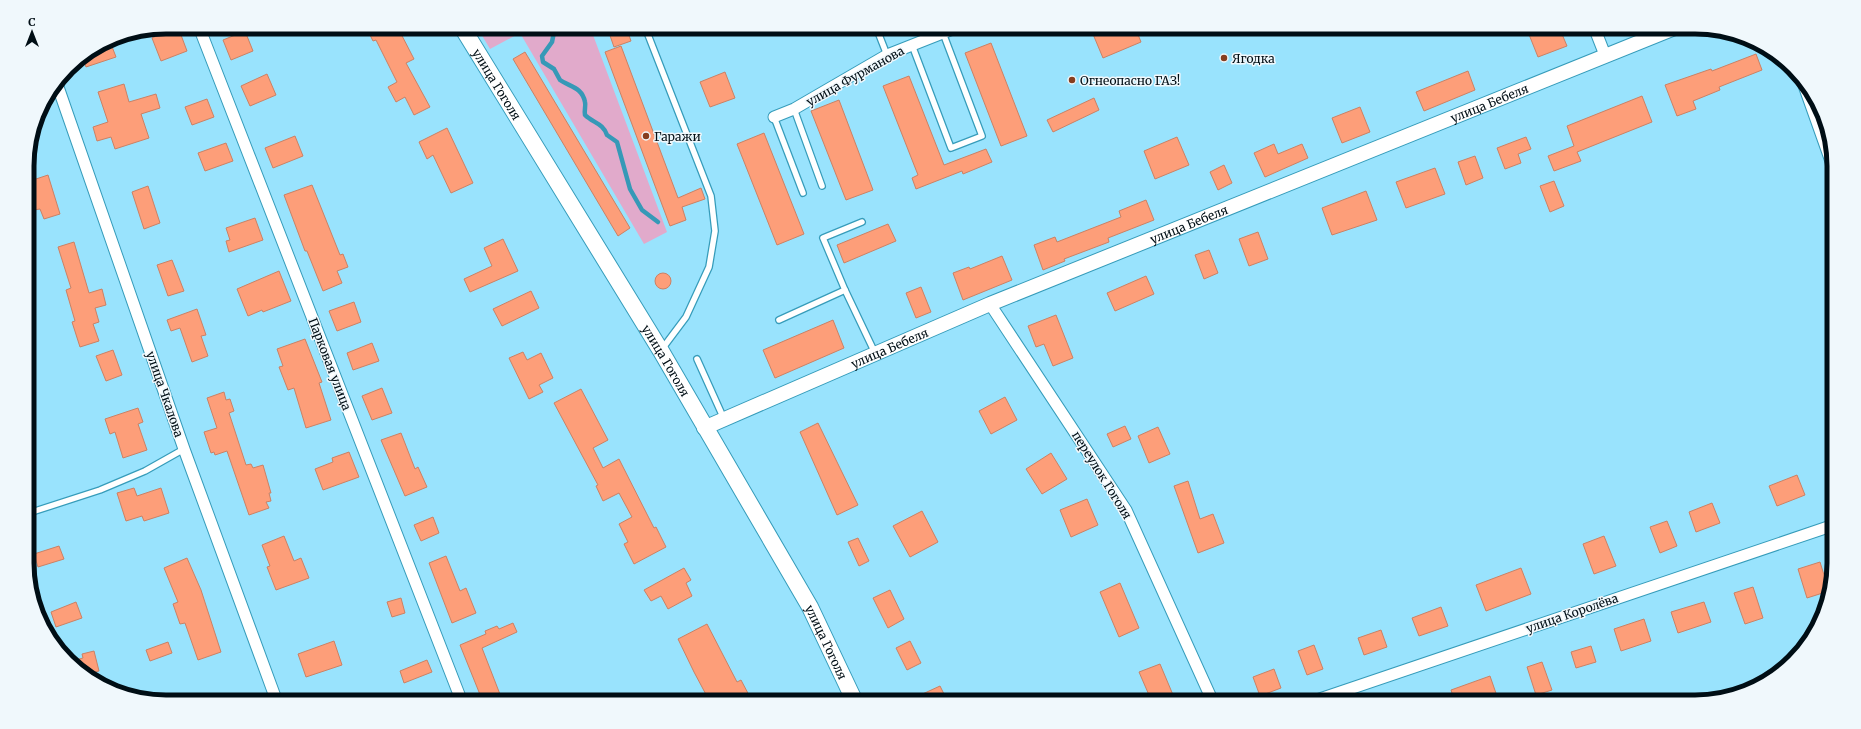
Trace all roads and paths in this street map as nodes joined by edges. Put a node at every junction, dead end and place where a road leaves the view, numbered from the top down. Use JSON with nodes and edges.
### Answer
{"nodes":[{"id":1,"x":202,"y":34,"type":"edge"},
{"id":2,"x":466,"y":34,"type":"edge"},
{"id":3,"x":648,"y":34,"type":"edge"},
{"id":4,"x":879,"y":34,"type":"edge"},
{"id":5,"x":940,"y":34,"type":"edge"},
{"id":6,"x":943,"y":34,"type":"edge"},
{"id":7,"x":1597,"y":34,"type":"edge"},
{"id":8,"x":1659,"y":34,"type":"edge"},
{"id":9,"x":912,"y":45,"type":"junction"},
{"id":10,"x":887,"y":55,"type":"junction"},
{"id":11,"x":1605,"y":55,"type":"junction"},
{"id":12,"x":59,"y":89,"type":"edge"},
{"id":13,"x":1810,"y":101,"type":"edge"},
{"id":14,"x":794,"y":109,"type":"junction"},
{"id":15,"x":774,"y":117,"type":"joint"},
{"id":16,"x":1825,"y":144,"type":"edge"},
{"id":17,"x":822,"y":186,"type":"dead end"},
{"id":18,"x":803,"y":193,"type":"dead end"},
{"id":19,"x":862,"y":222,"type":"dead end"},
{"id":20,"x":844,"y":290,"type":"junction"},
{"id":21,"x":990,"y":304,"type":"junction"},
{"id":22,"x":779,"y":320,"type":"dead end"},
{"id":23,"x":661,"y":351,"type":"junction"},
{"id":24,"x":875,"y":353,"type":"junction"},
{"id":25,"x":697,"y":359,"type":"dead end"},
{"id":26,"x":724,"y":419,"type":"junction"},
{"id":27,"x":704,"y":428,"type":"junction"},
{"id":28,"x":184,"y":449,"type":"junction"},
{"id":29,"x":34,"y":511,"type":"edge"},
{"id":30,"x":1827,"y":527,"type":"edge"},
{"id":31,"x":275,"y":695,"type":"edge"},
{"id":32,"x":459,"y":695,"type":"edge"},
{"id":33,"x":852,"y":695,"type":"edge"},
{"id":34,"x":1210,"y":695,"type":"edge"},
{"id":35,"x":1332,"y":695,"type":"edge"}],
"edges":[{"from":1,"to":32,"type":"street","name":"Парковая улица"},
{"from":2,"to":23,"type":"main road","name":"улица Гоголя"},
{"from":3,"to":23,"type":"lane"},
{"from":4,"to":10,"type":"lane"},
{"from":5,"to":9,"type":"street","name":"улица Фурманова"},
{"from":6,"to":9,"type":"lane"},
{"from":7,"to":11,"type":"street"},
{"from":8,"to":11,"type":"street","name":"улица Бебеля"},
{"from":9,"to":10,"type":"street","name":"улица Фурманова"},
{"from":10,"to":14,"type":"street","name":"улица Фурманова"},
{"from":11,"to":21,"type":"street","name":"улица Бебеля"},
{"from":12,"to":28,"type":"street","name":"улица Чкалова"},
{"from":13,"to":16,"type":"street"},
{"from":14,"to":15,"type":"street","name":"улица Фурманова"},
{"from":14,"to":17,"type":"lane"},
{"from":15,"to":18,"type":"lane"},
{"from":19,"to":20,"type":"lane"},
{"from":20,"to":22,"type":"lane"},
{"from":20,"to":24,"type":"lane"},
{"from":21,"to":24,"type":"street","name":"улица Бебеля"},
{"from":21,"to":34,"type":"street","name":"переулок Гоголя"},
{"from":23,"to":27,"type":"main road","name":"улица Гоголя"},
{"from":24,"to":26,"type":"street","name":"улица Бебеля"},
{"from":25,"to":26,"type":"lane"},
{"from":26,"to":27,"type":"street","name":"улица Бебеля"},
{"from":27,"to":33,"type":"main road","name":"улица Гоголя"},
{"from":28,"to":29,"type":"lane"},
{"from":28,"to":31,"type":"street","name":"улица Чкалова"},
{"from":30,"to":35,"type":"street","name":"улица Королёва"}]}
